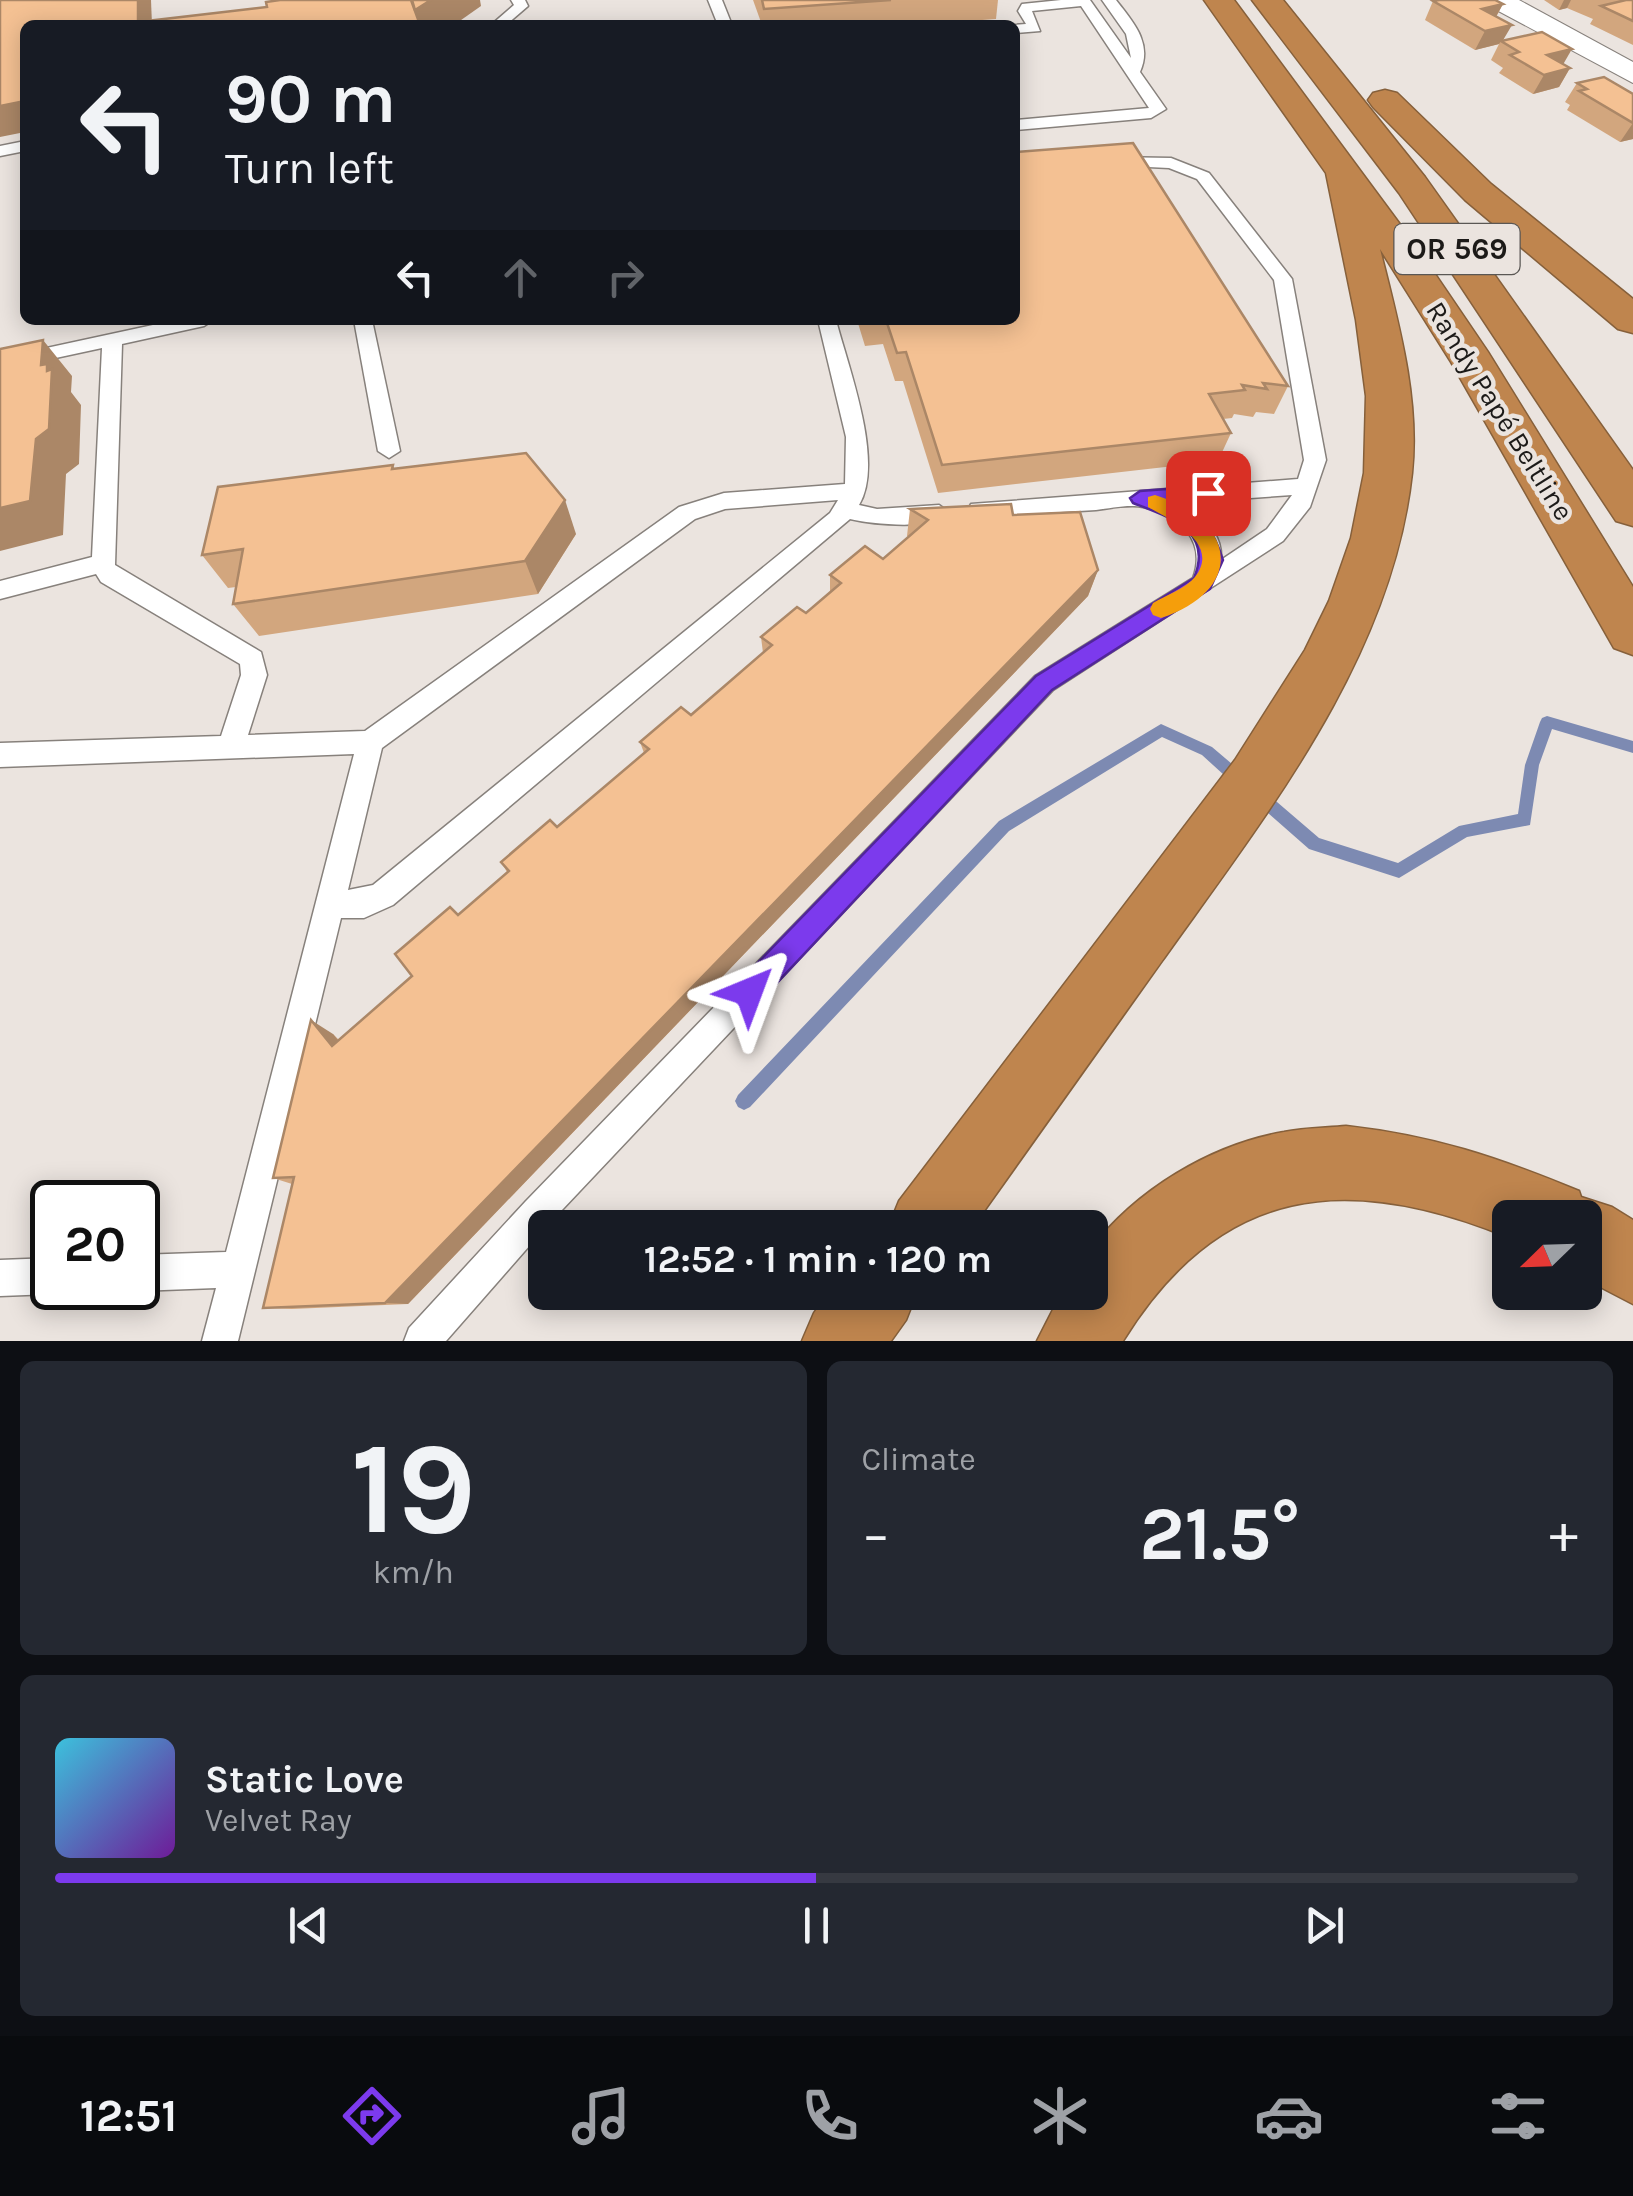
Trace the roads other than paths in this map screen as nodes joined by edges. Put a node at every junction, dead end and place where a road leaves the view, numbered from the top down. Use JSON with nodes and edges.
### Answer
{"nodes":[{"id":1,"x":518,"y":0,"type":"edge"},
{"id":2,"x":1109,"y":0,"type":"edge"},
{"id":3,"x":1218,"y":0,"type":"edge"},
{"id":4,"x":1267,"y":0,"type":"edge"},
{"id":5,"x":1499,"y":0,"type":"edge"},
{"id":6,"x":1085,"y":2,"type":"edge"},
{"id":7,"x":504,"y":20,"type":"edge"},
{"id":8,"x":1020,"y":29,"type":"edge"},
{"id":9,"x":1315,"y":56,"type":"junction"},
{"id":10,"x":1133,"y":72,"type":"junction"},
{"id":11,"x":1633,"y":74,"type":"edge"},
{"id":12,"x":1020,"y":125,"type":"edge"},
{"id":13,"x":1086,"y":164,"type":"edge"},
{"id":14,"x":1343,"y":168,"type":"junction"},
{"id":15,"x":1633,"y":320,"type":"edge"},
{"id":16,"x":184,"y":325,"type":"edge"},
{"id":17,"x":364,"y":325,"type":"edge"},
{"id":18,"x":829,"y":325,"type":"edge"},
{"id":19,"x":112,"y":340,"type":"junction"},
{"id":20,"x":0,"y":364,"type":"edge"},
{"id":21,"x":389,"y":451,"type":"dead end"},
{"id":22,"x":1308,"y":486,"type":"junction"},
{"id":23,"x":1140,"y":498,"type":"junction"},
{"id":24,"x":851,"y":501,"type":"junction"},
{"id":25,"x":1633,"y":508,"type":"edge"},
{"id":26,"x":102,"y":563,"type":"junction"},
{"id":27,"x":1203,"y":583,"type":"junction"},
{"id":28,"x":0,"y":590,"type":"edge"},
{"id":29,"x":1633,"y":633,"type":"edge"},
{"id":30,"x":370,"y":742,"type":"junction"},
{"id":31,"x":232,"y":746,"type":"junction"},
{"id":32,"x":0,"y":755,"type":"edge"},
{"id":33,"x":332,"y":904,"type":"junction"},
{"id":34,"x":1514,"y":1200,"type":"edge"},
{"id":35,"x":939,"y":1210,"type":"edge"},
{"id":36,"x":1602,"y":1245,"type":"edge"},
{"id":37,"x":1633,"y":1264,"type":"edge"},
{"id":38,"x":239,"y":1269,"type":"junction"},
{"id":39,"x":160,"y":1272,"type":"edge"},
{"id":40,"x":30,"y":1277,"type":"edge"},
{"id":41,"x":0,"y":1278,"type":"edge"},
{"id":42,"x":865,"y":1310,"type":"edge"},
{"id":43,"x":220,"y":1341,"type":"edge"},
{"id":44,"x":422,"y":1341,"type":"edge"},
{"id":45,"x":842,"y":1341,"type":"edge"},
{"id":46,"x":1077,"y":1341,"type":"edge"}],
"edges":[{"from":1,"to":7,"type":"lane"},
{"from":2,"to":6,"type":"lane"},
{"from":2,"to":10,"type":"lane"},
{"from":3,"to":14,"type":"highway","name":"Randy Papé Beltline","number":"OR 569"},
{"from":4,"to":9,"type":"highway","name":"Randy Papé Beltline","number":"OR 569"},
{"from":5,"to":11,"type":"street"},
{"from":6,"to":8,"type":"lane"},
{"from":6,"to":10,"type":"lane"},
{"from":9,"to":15,"type":"highway"},
{"from":9,"to":25,"type":"highway","name":"Randy Papé Beltline","number":"OR 569"},
{"from":10,"to":12,"type":"lane"},
{"from":13,"to":22,"type":"lane"},
{"from":14,"to":29,"type":"highway","name":"Randy Papé Beltline","number":"OR 569"},
{"from":14,"to":35,"type":"highway"},
{"from":16,"to":19,"type":"lane"},
{"from":17,"to":21,"type":"lane"},
{"from":18,"to":24,"type":"lane"},
{"from":19,"to":20,"type":"lane"},
{"from":19,"to":26,"type":"lane"},
{"from":22,"to":23,"type":"lane"},
{"from":22,"to":27,"type":"lane"},
{"from":23,"to":24,"type":"lane"},
{"from":23,"to":27,"type":"lane"},
{"from":24,"to":30,"type":"lane"},
{"from":24,"to":33,"type":"lane"},
{"from":26,"to":28,"type":"lane"},
{"from":26,"to":31,"type":"lane"},
{"from":27,"to":44,"type":"lane"},
{"from":30,"to":31,"type":"lane"},
{"from":30,"to":33,"type":"lane"},
{"from":31,"to":32,"type":"lane"},
{"from":33,"to":38,"type":"lane"},
{"from":34,"to":46,"type":"highway"},
{"from":36,"to":37,"type":"highway"},
{"from":38,"to":39,"type":"lane"},
{"from":38,"to":43,"type":"lane"},
{"from":40,"to":41,"type":"lane"},
{"from":42,"to":45,"type":"highway"}]}
